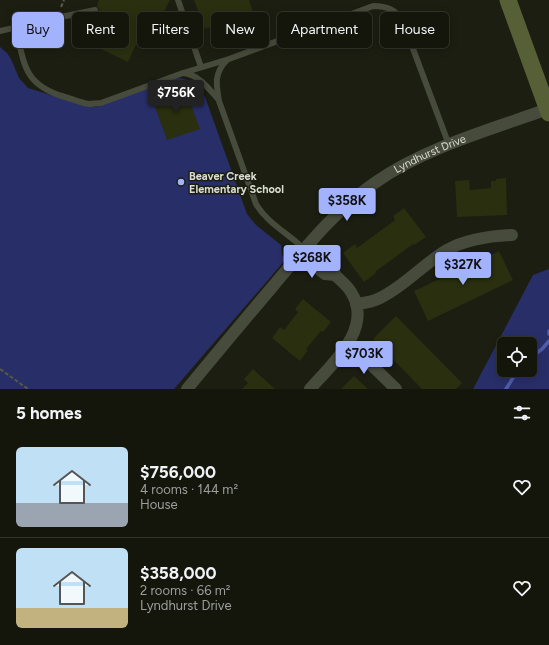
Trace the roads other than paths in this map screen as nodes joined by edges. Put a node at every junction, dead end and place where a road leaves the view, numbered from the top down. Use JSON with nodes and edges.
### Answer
{"nodes":[{"id":1,"x":178,"y":0,"type":"edge"},
{"id":2,"x":508,"y":0,"type":"edge"},
{"id":3,"x":94,"y":10,"type":"dead end"},
{"id":4,"x":64,"y":16,"type":"edge"},
{"id":5,"x":12,"y":29,"type":"edge"},
{"id":6,"x":0,"y":31,"type":"edge"},
{"id":7,"x":20,"y":48,"type":"edge"},
{"id":8,"x":229,"y":59,"type":"junction"},
{"id":9,"x":201,"y":67,"type":"junction"},
{"id":10,"x":183,"y":73,"type":"junction"},
{"id":11,"x":219,"y":101,"type":"junction"},
{"id":12,"x":548,"y":111,"type":"edge"},
{"id":13,"x":449,"y":145,"type":"junction"},
{"id":14,"x":512,"y":235,"type":"dead end"},
{"id":15,"x":304,"y":249,"type":"junction"},
{"id":16,"x":356,"y":304,"type":"junction"},
{"id":17,"x":349,"y":343,"type":"junction"},
{"id":18,"x":187,"y":389,"type":"edge"},
{"id":19,"x":310,"y":389,"type":"edge"},
{"id":20,"x":396,"y":389,"type":"edge"}],
"edges":[{"from":1,"to":9,"type":"lane"},
{"from":2,"to":12,"type":"main road"},
{"from":3,"to":4,"type":"lane"},
{"from":5,"to":6,"type":"lane"},
{"from":7,"to":10,"type":"lane"},
{"from":8,"to":9,"type":"lane"},
{"from":8,"to":11,"type":"lane"},
{"from":8,"to":13,"type":"lane"},
{"from":9,"to":10,"type":"lane"},
{"from":10,"to":11,"type":"lane"},
{"from":11,"to":15,"type":"lane"},
{"from":12,"to":13,"type":"street","name":"Lyndhurst Drive"},
{"from":13,"to":15,"type":"street","name":"Lyndhurst Drive"},
{"from":14,"to":16,"type":"street"},
{"from":15,"to":16,"type":"street"},
{"from":15,"to":18,"type":"street","name":"Lyndhurst Drive"},
{"from":16,"to":17,"type":"street"},
{"from":17,"to":19,"type":"street"},
{"from":17,"to":20,"type":"street"}]}
